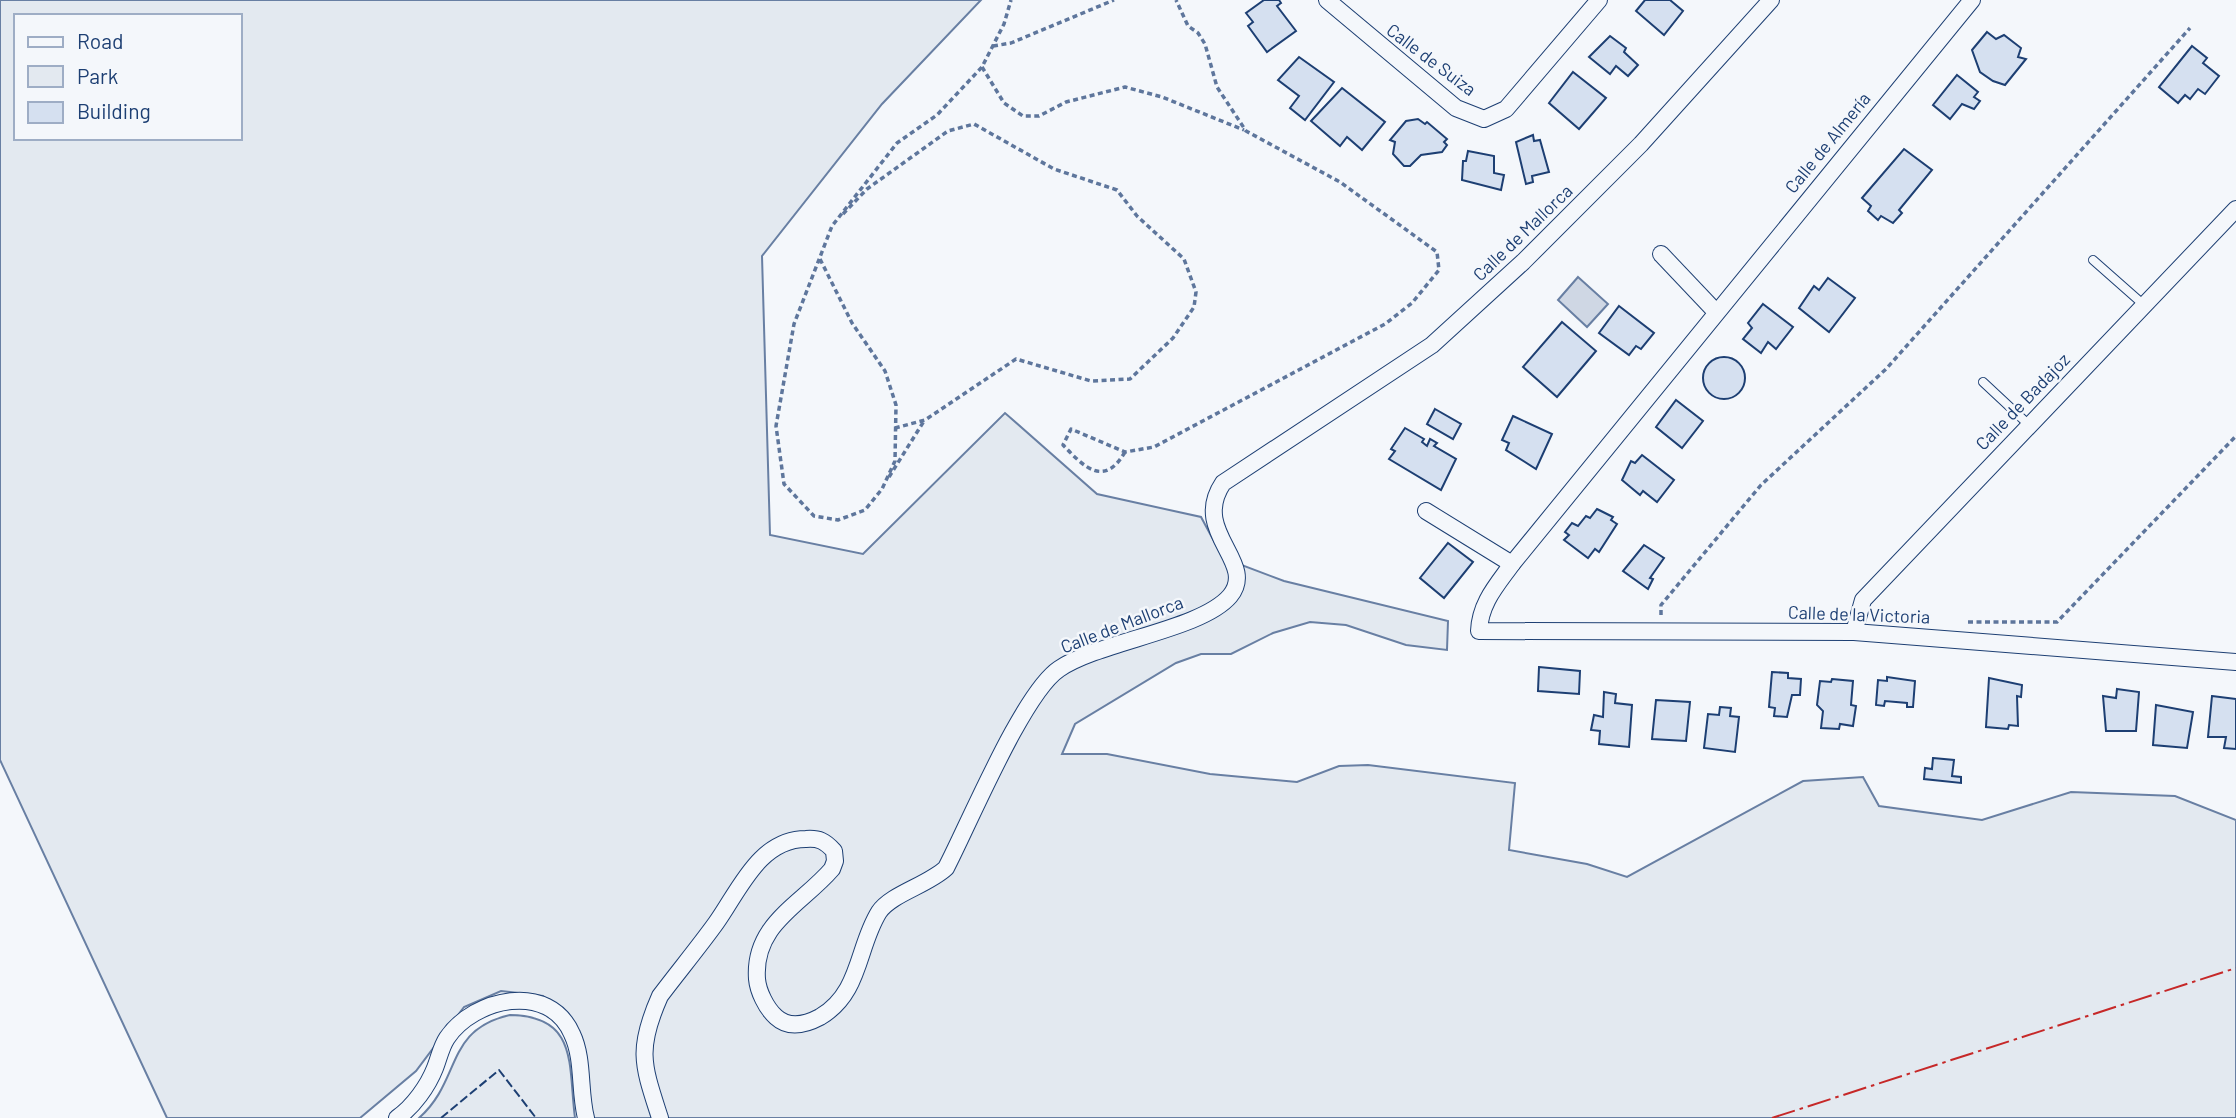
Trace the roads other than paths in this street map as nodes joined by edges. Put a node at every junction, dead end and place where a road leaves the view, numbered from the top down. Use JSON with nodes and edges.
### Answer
{"nodes":[{"id":1,"x":1327,"y":0,"type":"edge"},
{"id":2,"x":1599,"y":0,"type":"edge"},
{"id":3,"x":1772,"y":0,"type":"edge"},
{"id":4,"x":1972,"y":0,"type":"edge"},
{"id":5,"x":2236,"y":209,"type":"edge"},
{"id":6,"x":1661,"y":254,"type":"dead end"},
{"id":7,"x":2093,"y":260,"type":"dead end"},
{"id":8,"x":2144,"y":305,"type":"junction"},
{"id":9,"x":1715,"y":311,"type":"junction"},
{"id":10,"x":1983,"y":382,"type":"dead end"},
{"id":11,"x":2028,"y":424,"type":"junction"},
{"id":12,"x":1426,"y":511,"type":"dead end"},
{"id":13,"x":1513,"y":564,"type":"junction"},
{"id":14,"x":1479,"y":631,"type":"joint"},
{"id":15,"x":1854,"y":632,"type":"junction"},
{"id":16,"x":2236,"y":662,"type":"edge"},
{"id":17,"x":397,"y":1118,"type":"edge"},
{"id":18,"x":586,"y":1118,"type":"edge"},
{"id":19,"x":660,"y":1118,"type":"edge"}],
"edges":[{"from":1,"to":2,"type":"street","name":"Calle de Suiza"},
{"from":3,"to":19,"type":"street","name":"Calle de Mallorca"},
{"from":4,"to":9,"type":"street","name":"Calle de Almería"},
{"from":5,"to":8,"type":"street","name":"Calle de Badajoz"},
{"from":6,"to":9,"type":"street"},
{"from":7,"to":8,"type":"lane"},
{"from":8,"to":11,"type":"street","name":"Calle de Badajoz"},
{"from":9,"to":13,"type":"street","name":"Calle de Almería"},
{"from":10,"to":11,"type":"lane"},
{"from":11,"to":15,"type":"street","name":"Calle de Badajoz"},
{"from":12,"to":13,"type":"street"},
{"from":13,"to":14,"type":"street","name":"Calle de Almería"},
{"from":14,"to":15,"type":"street","name":"Calle de la Victoria"},
{"from":15,"to":16,"type":"street","name":"Calle de la Victoria"},
{"from":17,"to":18,"type":"street"}]}
